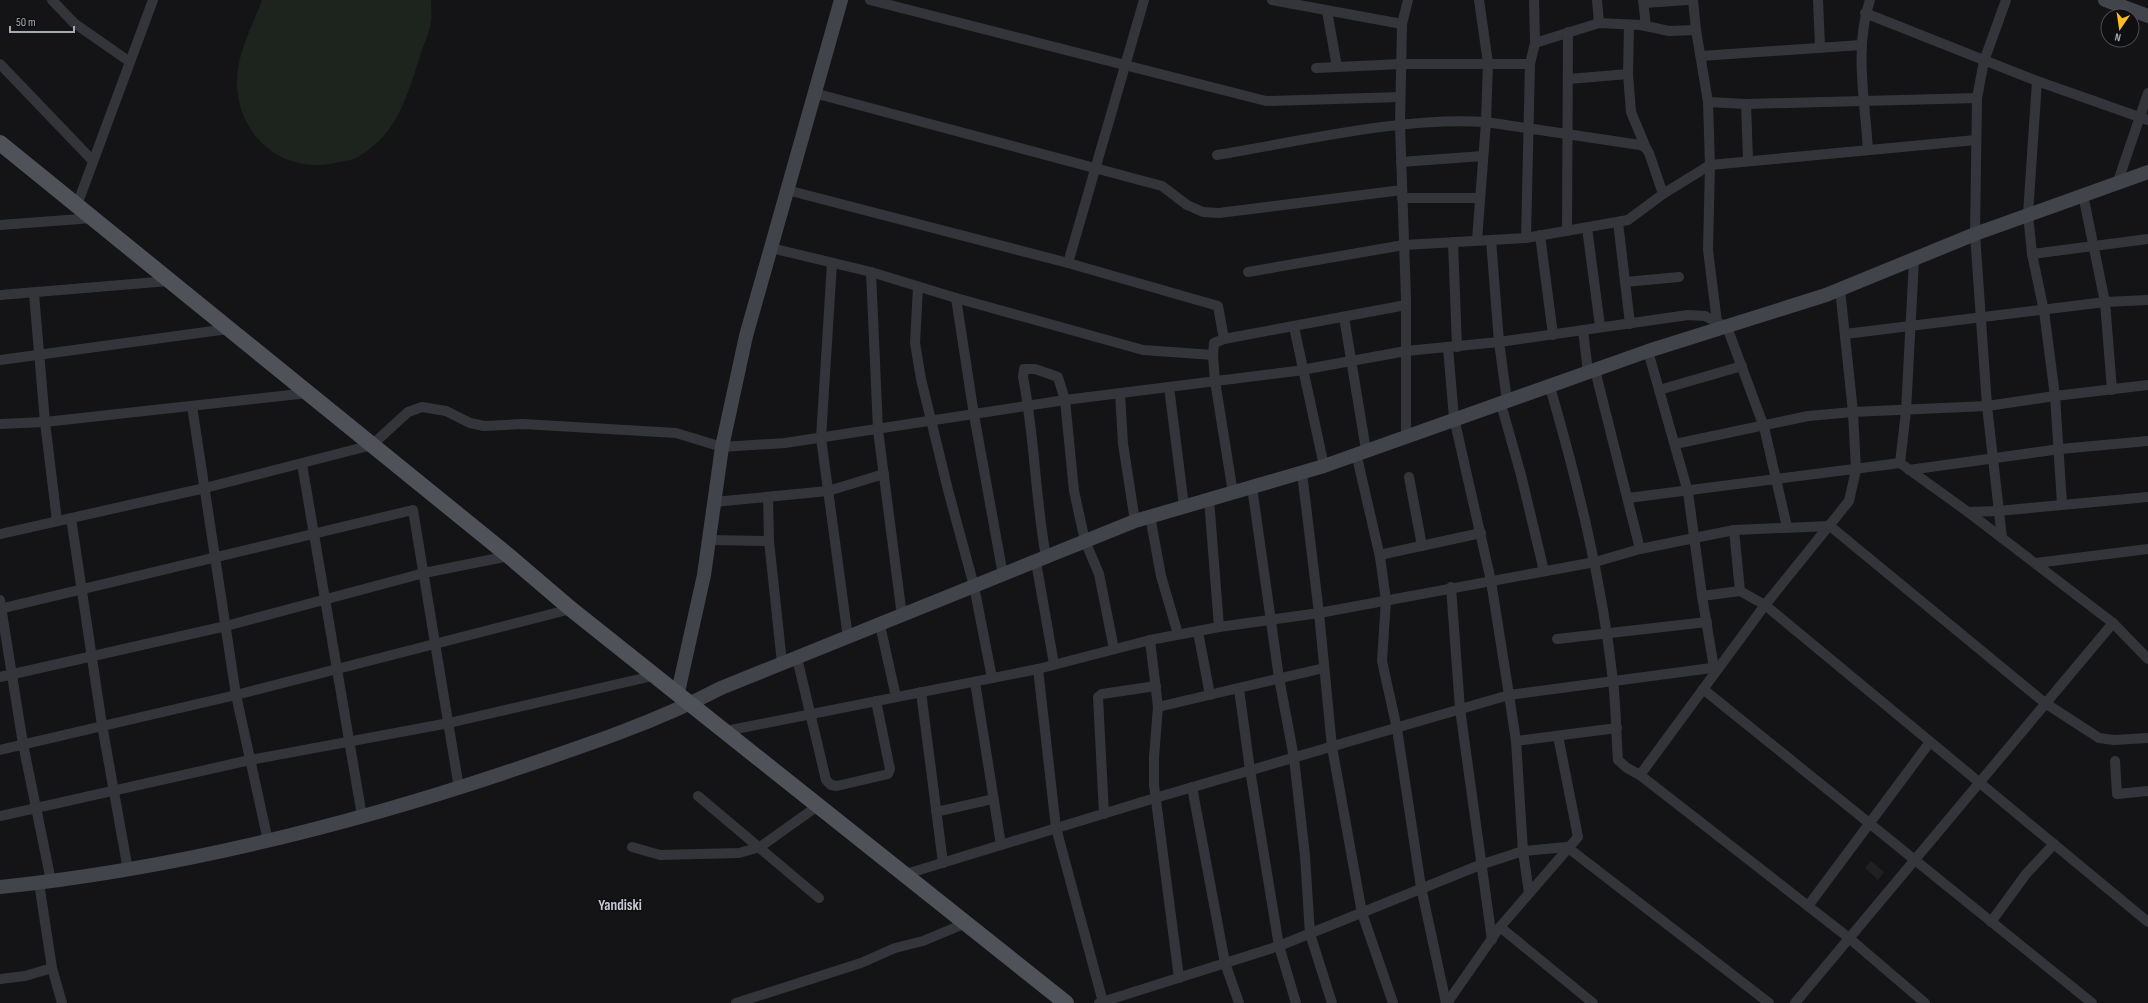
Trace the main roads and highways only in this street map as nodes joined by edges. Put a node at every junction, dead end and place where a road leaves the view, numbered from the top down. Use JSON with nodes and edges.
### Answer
{"nodes":[{"id":1,"x":0,"y":143,"type":"edge"},
{"id":2,"x":1066,"y":1003,"type":"edge"}],
"edges":[{"from":1,"to":2,"type":"main road"}]}
